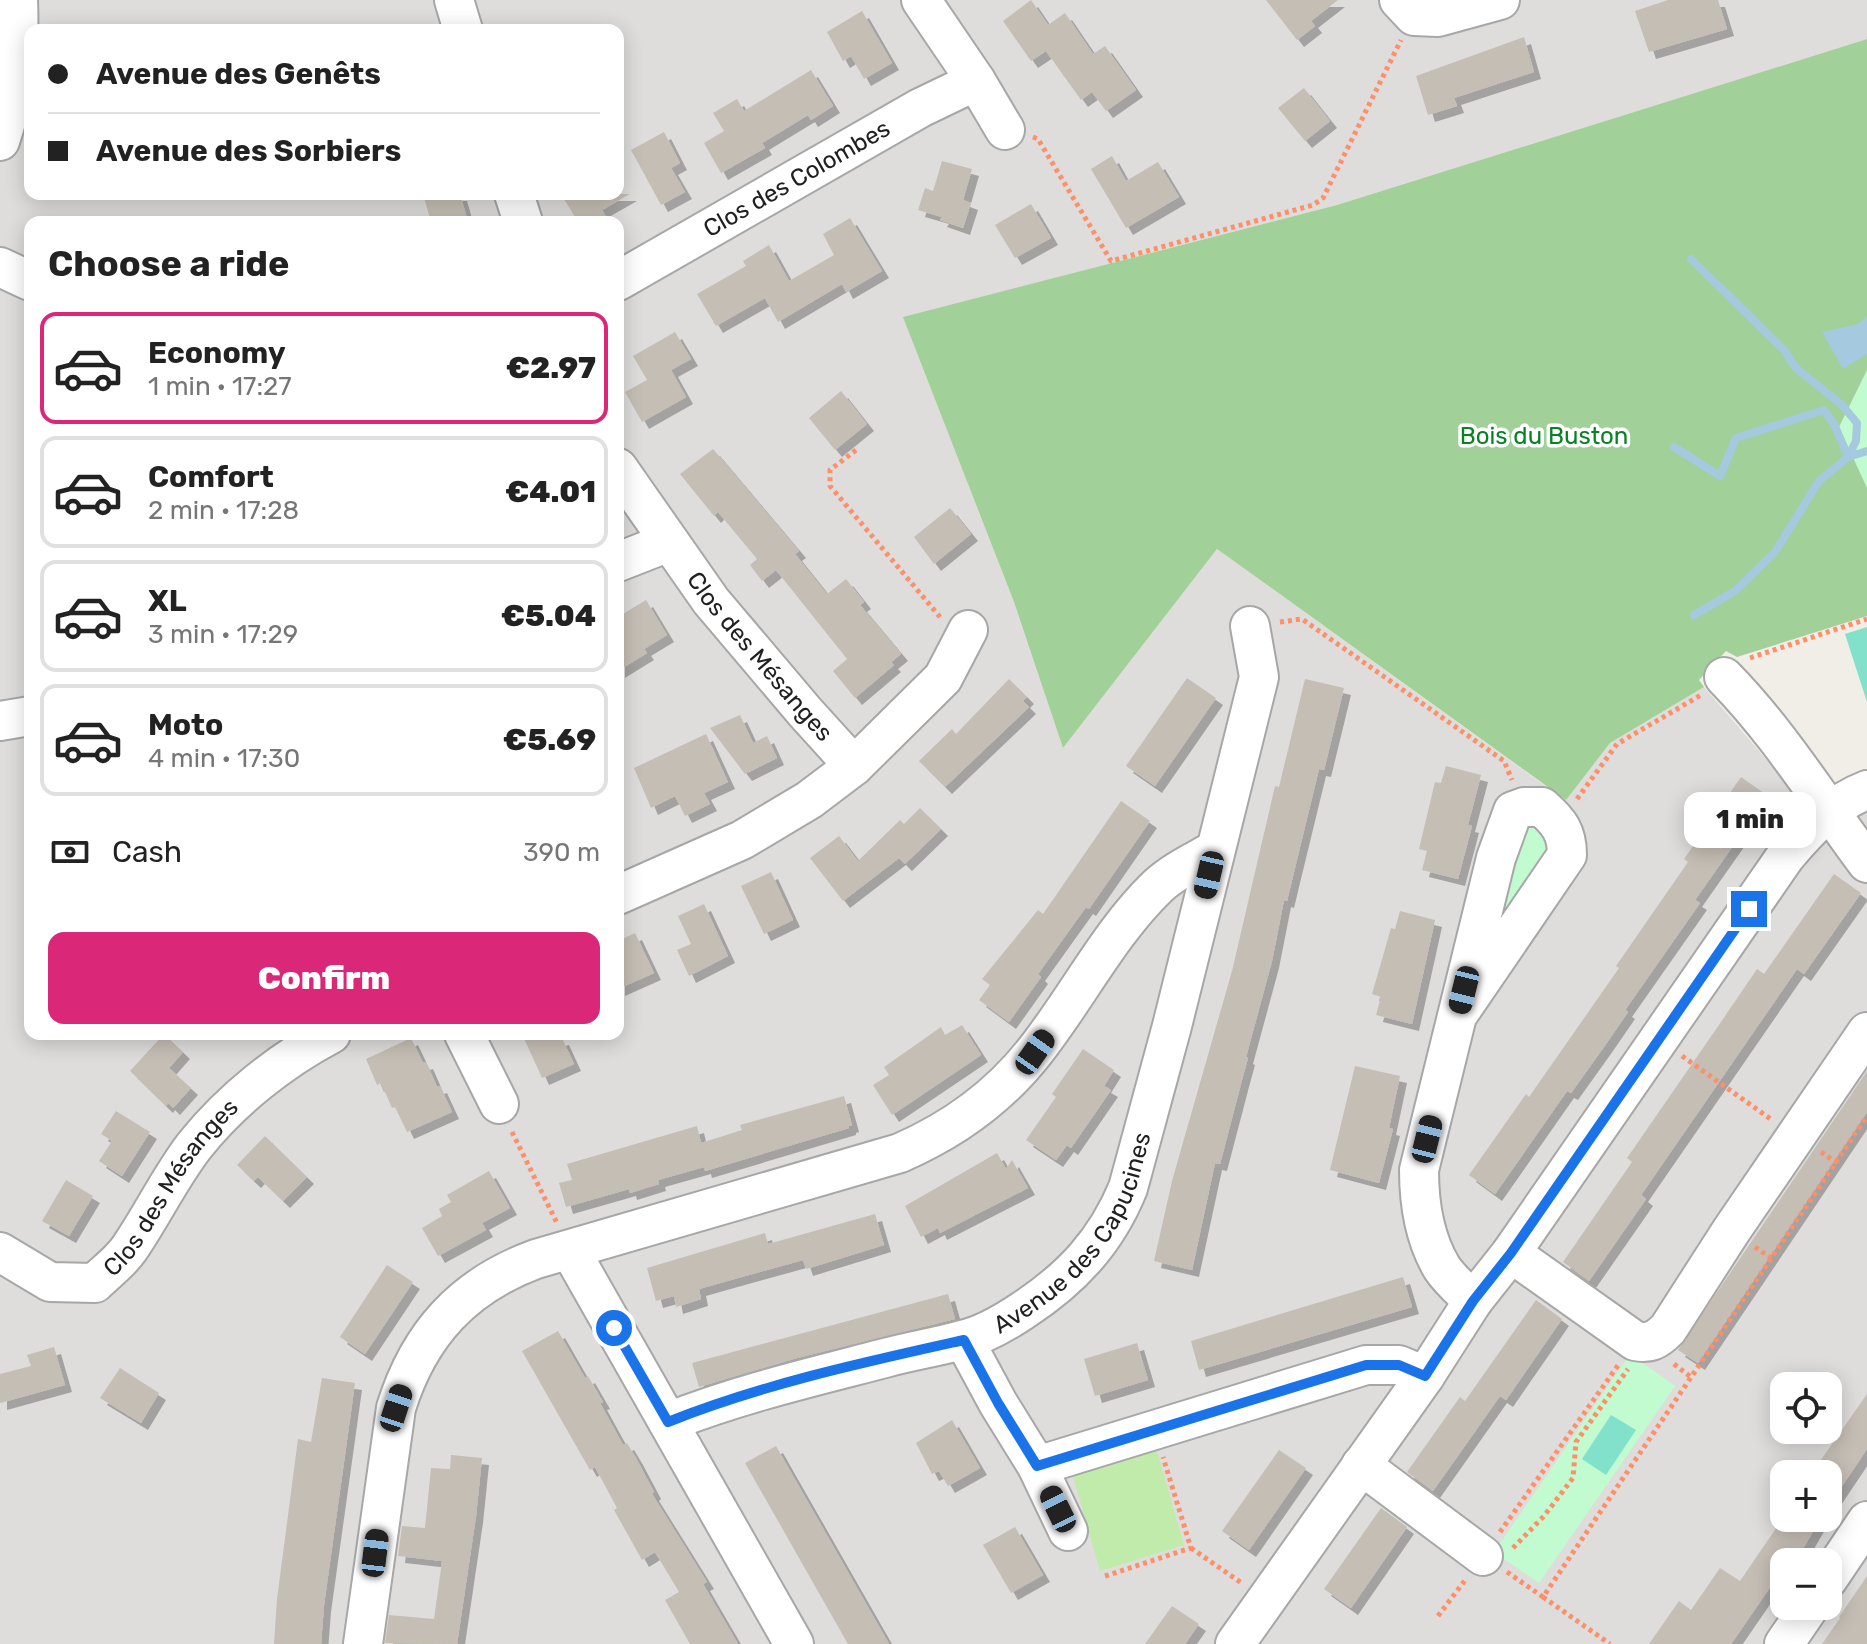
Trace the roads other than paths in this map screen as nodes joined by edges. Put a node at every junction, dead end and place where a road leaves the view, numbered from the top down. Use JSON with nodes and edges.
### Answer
{"nodes":[{"id":1,"x":454,"y":0,"type":"edge"},
{"id":2,"x":921,"y":0,"type":"edge"},
{"id":3,"x":1500,"y":0,"type":"edge"},
{"id":4,"x":1407,"y":8,"type":"edge"},
{"id":5,"x":12,"y":24,"type":"edge"},
{"id":6,"x":461,"y":24,"type":"edge"},
{"id":7,"x":976,"y":81,"type":"junction"},
{"id":8,"x":1005,"y":130,"type":"road end"},
{"id":9,"x":0,"y":141,"type":"edge"},
{"id":10,"x":0,"y":267,"type":"edge"},
{"id":11,"x":24,"y":278,"type":"edge"},
{"id":12,"x":624,"y":278,"type":"edge"},
{"id":13,"x":624,"y":477,"type":"edge"},
{"id":14,"x":669,"y":542,"type":"junction"},
{"id":15,"x":624,"y":560,"type":"edge"},
{"id":16,"x":1250,"y":626,"type":"road end"},
{"id":17,"x":964,"y":636,"type":"road end"},
{"id":18,"x":1722,"y":678,"type":"road end"},
{"id":19,"x":24,"y":717,"type":"edge"},
{"id":20,"x":0,"y":721,"type":"edge"},
{"id":21,"x":854,"y":766,"type":"junction"},
{"id":22,"x":1867,"y":790,"type":"edge"},
{"id":23,"x":1829,"y":812,"type":"junction"},
{"id":24,"x":1215,"y":850,"type":"junction"},
{"id":25,"x":1867,"y":863,"type":"edge"},
{"id":26,"x":624,"y":892,"type":"edge"},
{"id":27,"x":1457,"y":1016,"type":"junction"},
{"id":28,"x":1867,"y":1032,"type":"edge"},
{"id":29,"x":320,"y":1040,"type":"edge"},
{"id":30,"x":467,"y":1040,"type":"edge"},
{"id":31,"x":504,"y":1114,"type":"road end"},
{"id":32,"x":570,"y":1250,"type":"junction"},
{"id":33,"x":0,"y":1252,"type":"edge"},
{"id":34,"x":1511,"y":1253,"type":"junction"},
{"id":35,"x":1473,"y":1301,"type":"junction"},
{"id":36,"x":964,"y":1340,"type":"junction"},
{"id":37,"x":1425,"y":1376,"type":"junction"},
{"id":38,"x":668,"y":1422,"type":"junction"},
{"id":39,"x":1361,"y":1465,"type":"junction"},
{"id":40,"x":1037,"y":1466,"type":"junction"},
{"id":41,"x":1867,"y":1521,"type":"edge"},
{"id":42,"x":1068,"y":1531,"type":"dead end"},
{"id":43,"x":1842,"y":1558,"type":"edge"},
{"id":44,"x":1492,"y":1562,"type":"road end"},
{"id":45,"x":1800,"y":1620,"type":"edge"},
{"id":46,"x":363,"y":1644,"type":"edge"},
{"id":47,"x":794,"y":1644,"type":"edge"},
{"id":48,"x":1235,"y":1644,"type":"edge"},
{"id":49,"x":1784,"y":1644,"type":"edge"}],
"edges":[{"from":1,"to":6,"type":"street"},
{"from":2,"to":7,"type":"street"},
{"from":3,"to":4,"type":"street"},
{"from":5,"to":9,"type":"street"},
{"from":7,"to":8,"type":"street"},
{"from":7,"to":12,"type":"street","name":"Clos des Colombes"},
{"from":10,"to":11,"type":"street"},
{"from":13,"to":14,"type":"street","name":"Clos des Mésanges"},
{"from":14,"to":15,"type":"street"},
{"from":14,"to":21,"type":"street","name":"Clos des Mésanges"},
{"from":16,"to":24,"type":"street","name":"Avenue des Capucines"},
{"from":17,"to":21,"type":"street"},
{"from":18,"to":23,"type":"street"},
{"from":19,"to":20,"type":"street"},
{"from":21,"to":26,"type":"street"},
{"from":22,"to":23,"type":"street"},
{"from":23,"to":25,"type":"street"},
{"from":23,"to":34,"type":"street"},
{"from":24,"to":32,"type":"street"},
{"from":24,"to":36,"type":"street","name":"Avenue des Capucines"},
{"from":27,"to":27,"type":"street"},
{"from":27,"to":35,"type":"street"},
{"from":28,"to":34,"type":"street"},
{"from":29,"to":33,"type":"street","name":"Clos des Mésanges"},
{"from":30,"to":31,"type":"street"},
{"from":32,"to":38,"type":"street"},
{"from":32,"to":46,"type":"street"},
{"from":34,"to":35,"type":"street"},
{"from":35,"to":37,"type":"street"},
{"from":36,"to":38,"type":"street","name":"Avenue des Capucines"},
{"from":36,"to":40,"type":"street"},
{"from":37,"to":39,"type":"street"},
{"from":37,"to":40,"type":"street"},
{"from":38,"to":47,"type":"street"},
{"from":39,"to":44,"type":"street"},
{"from":39,"to":48,"type":"street"},
{"from":40,"to":42,"type":"street"},
{"from":41,"to":43,"type":"street"},
{"from":45,"to":49,"type":"street"}]}
